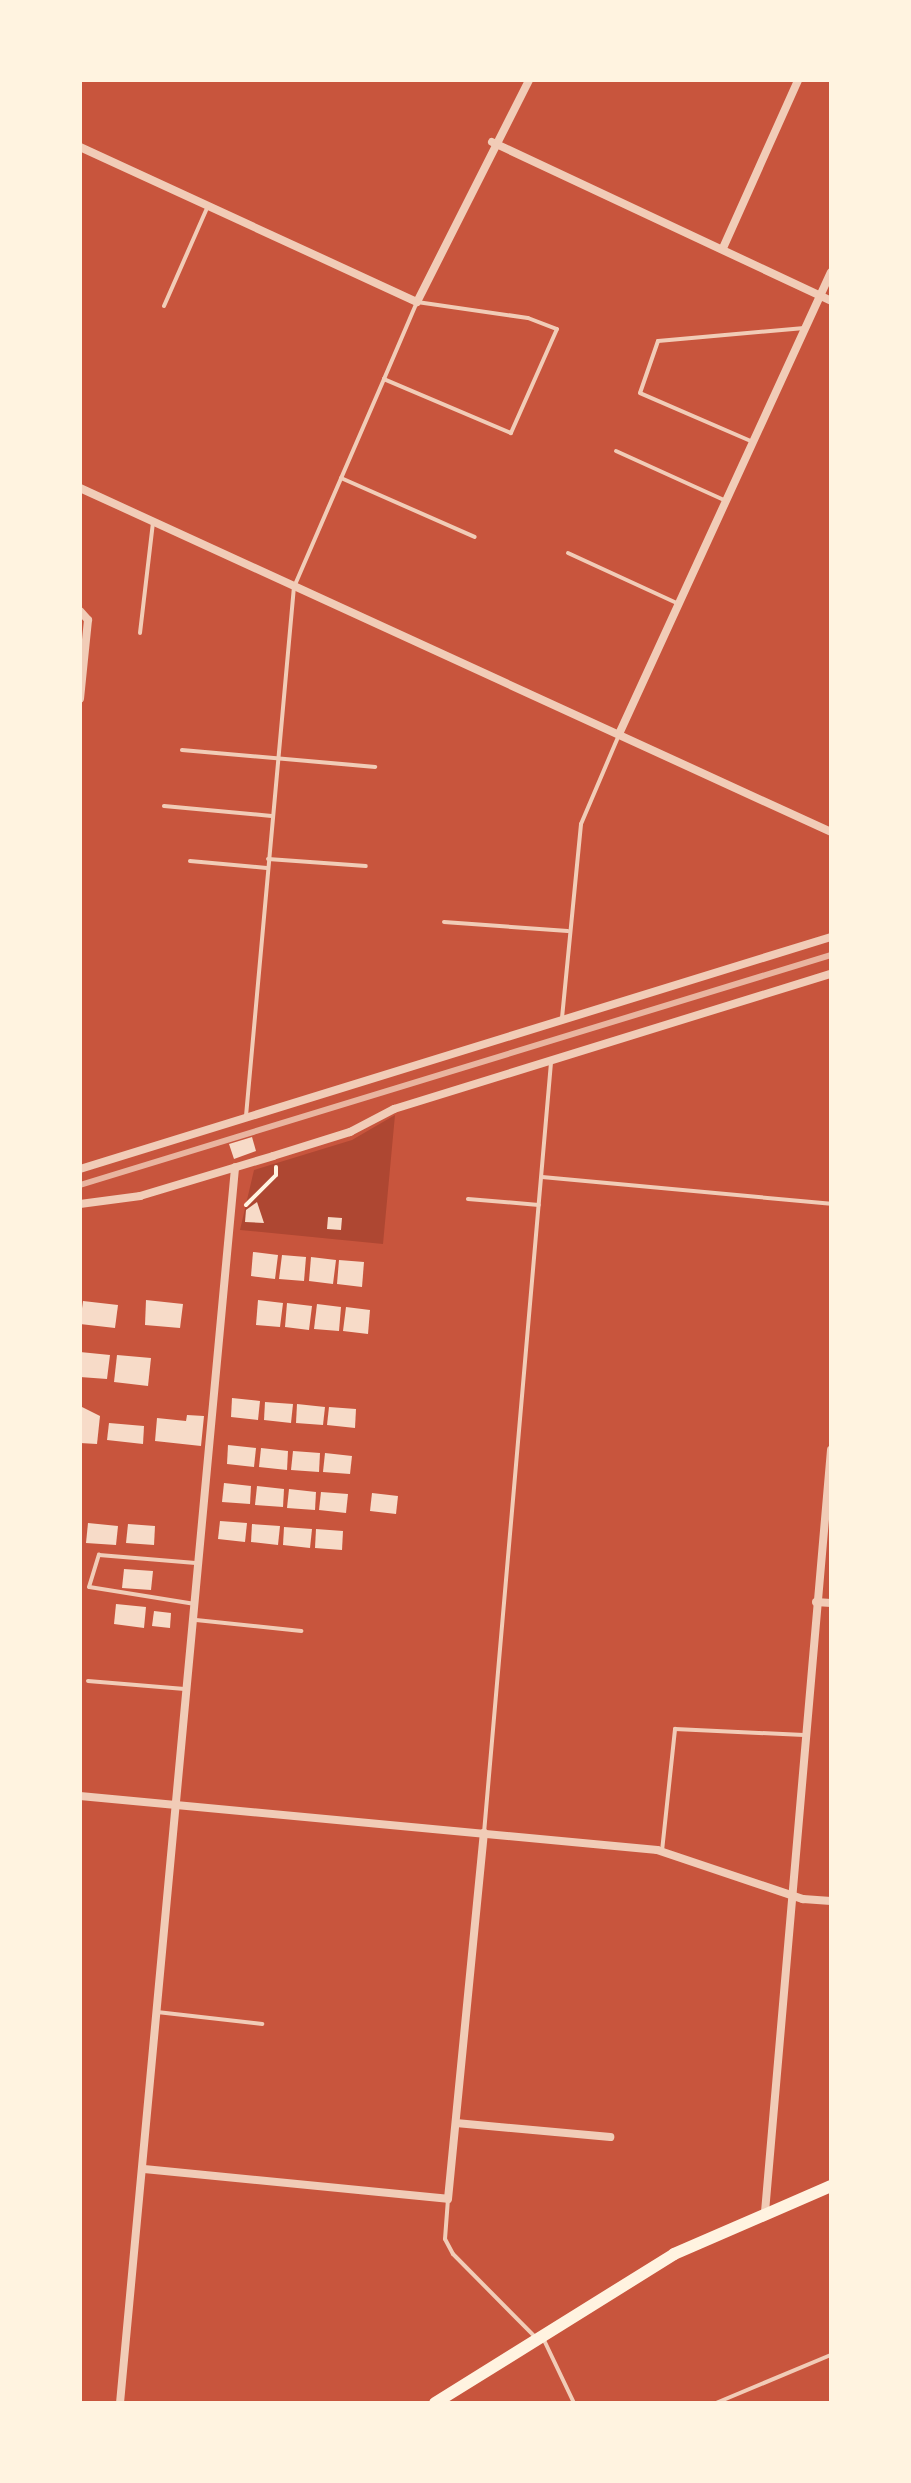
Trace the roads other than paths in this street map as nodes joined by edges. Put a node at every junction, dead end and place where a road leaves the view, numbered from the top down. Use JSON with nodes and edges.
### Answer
{"nodes":[{"id":1,"x":529,"y":80,"type":"edge"},
{"id":2,"x":798,"y":80,"type":"edge"},
{"id":3,"x":492,"y":142,"type":"junction"},
{"id":4,"x":80,"y":147,"type":"edge"},
{"id":5,"x":208,"y":206,"type":"junction"},
{"id":6,"x":723,"y":248,"type":"junction"},
{"id":7,"x":831,"y":272,"type":"edge"},
{"id":8,"x":821,"y":294,"type":"junction"},
{"id":9,"x":831,"y":301,"type":"edge"},
{"id":10,"x":417,"y":302,"type":"junction"},
{"id":11,"x":164,"y":306,"type":"dead end"},
{"id":12,"x":806,"y":328,"type":"junction"},
{"id":13,"x":384,"y":379,"type":"junction"},
{"id":14,"x":753,"y":442,"type":"junction"},
{"id":15,"x":616,"y":451,"type":"dead end"},
{"id":16,"x":341,"y":478,"type":"junction"},
{"id":17,"x":80,"y":488,"type":"edge"},
{"id":18,"x":726,"y":501,"type":"junction"},
{"id":19,"x":153,"y":522,"type":"junction"},
{"id":20,"x":475,"y":537,"type":"dead end"},
{"id":21,"x":568,"y":553,"type":"dead end"},
{"id":22,"x":294,"y":587,"type":"junction"},
{"id":23,"x":679,"y":604,"type":"junction"},
{"id":24,"x":80,"y":611,"type":"edge"},
{"id":25,"x":140,"y":633,"type":"dead end"},
{"id":26,"x":80,"y":699,"type":"edge"},
{"id":27,"x":619,"y":734,"type":"junction"},
{"id":28,"x":182,"y":750,"type":"dead end"},
{"id":29,"x":277,"y":758,"type":"junction"},
{"id":30,"x":375,"y":767,"type":"dead end"},
{"id":31,"x":164,"y":806,"type":"dead end"},
{"id":32,"x":272,"y":816,"type":"junction"},
{"id":33,"x":831,"y":832,"type":"edge"},
{"id":34,"x":268,"y":859,"type":"junction"},
{"id":35,"x":190,"y":861,"type":"dead end"},
{"id":36,"x":366,"y":866,"type":"dead end"},
{"id":37,"x":267,"y":868,"type":"junction"},
{"id":38,"x":444,"y":922,"type":"dead end"},
{"id":39,"x":568,"y":931,"type":"junction"},
{"id":40,"x":831,"y":937,"type":"edge"},
{"id":41,"x":831,"y":974,"type":"edge"},
{"id":42,"x":562,"y":1020,"type":"junction"},
{"id":43,"x":550,"y":1061,"type":"junction"},
{"id":44,"x":246,"y":1116,"type":"junction"},
{"id":45,"x":235,"y":1167,"type":"junction"},
{"id":46,"x":80,"y":1169,"type":"edge"},
{"id":47,"x":542,"y":1177,"type":"junction"},
{"id":48,"x":468,"y":1199,"type":"dead end"},
{"id":49,"x":80,"y":1204,"type":"edge"},
{"id":50,"x":831,"y":1204,"type":"edge"},
{"id":51,"x":539,"y":1205,"type":"junction"},
{"id":52,"x":831,"y":1450,"type":"edge"},
{"id":53,"x":201,"y":1563,"type":"junction"},
{"id":54,"x":816,"y":1602,"type":"junction"},
{"id":55,"x":831,"y":1603,"type":"edge"},
{"id":56,"x":197,"y":1604,"type":"junction"},
{"id":57,"x":196,"y":1620,"type":"junction"},
{"id":58,"x":301,"y":1631,"type":"dead end"},
{"id":59,"x":88,"y":1681,"type":"dead end"},
{"id":60,"x":188,"y":1690,"type":"junction"},
{"id":61,"x":804,"y":1735,"type":"junction"},
{"id":62,"x":80,"y":1796,"type":"edge"},
{"id":63,"x":177,"y":1805,"type":"junction"},
{"id":64,"x":484,"y":1833,"type":"junction"},
{"id":65,"x":662,"y":1851,"type":"junction"},
{"id":66,"x":790,"y":1895,"type":"junction"},
{"id":67,"x":831,"y":1901,"type":"edge"},
{"id":68,"x":157,"y":2012,"type":"junction"},
{"id":69,"x":262,"y":2024,"type":"dead end"},
{"id":70,"x":456,"y":2123,"type":"junction"},
{"id":71,"x":610,"y":2137,"type":"dead end"},
{"id":72,"x":144,"y":2169,"type":"junction"},
{"id":73,"x":831,"y":2186,"type":"edge"},
{"id":74,"x":448,"y":2199,"type":"junction"},
{"id":75,"x":765,"y":2212,"type":"junction"},
{"id":76,"x":539,"y":2338,"type":"junction"},
{"id":77,"x":831,"y":2355,"type":"edge"},
{"id":78,"x":441,"y":2402,"type":"edge"},
{"id":79,"x":120,"y":2403,"type":"edge"},
{"id":80,"x":574,"y":2403,"type":"edge"},
{"id":81,"x":716,"y":2403,"type":"edge"}],
"edges":[{"from":1,"to":3,"type":"street"},
{"from":2,"to":6,"type":"street"},
{"from":3,"to":6,"type":"street"},
{"from":3,"to":10,"type":"street"},
{"from":4,"to":5,"type":"street"},
{"from":5,"to":10,"type":"street"},
{"from":5,"to":11,"type":"lane"},
{"from":6,"to":8,"type":"street"},
{"from":7,"to":8,"type":"street"},
{"from":8,"to":9,"type":"street"},
{"from":8,"to":12,"type":"street"},
{"from":10,"to":13,"type":"lane"},
{"from":10,"to":13,"type":"lane"},
{"from":12,"to":14,"type":"street"},
{"from":12,"to":14,"type":"lane"},
{"from":13,"to":16,"type":"lane"},
{"from":14,"to":18,"type":"street"},
{"from":15,"to":18,"type":"lane"},
{"from":16,"to":20,"type":"lane"},
{"from":16,"to":22,"type":"lane"},
{"from":17,"to":19,"type":"street"},
{"from":18,"to":23,"type":"street"},
{"from":19,"to":22,"type":"street"},
{"from":19,"to":25,"type":"lane"},
{"from":21,"to":23,"type":"lane"},
{"from":22,"to":27,"type":"street"},
{"from":22,"to":29,"type":"lane"},
{"from":23,"to":27,"type":"street"},
{"from":24,"to":26,"type":"street"},
{"from":27,"to":33,"type":"street"},
{"from":27,"to":39,"type":"lane"},
{"from":28,"to":29,"type":"lane"},
{"from":29,"to":30,"type":"lane"},
{"from":29,"to":32,"type":"lane"},
{"from":31,"to":32,"type":"lane"},
{"from":32,"to":34,"type":"lane"},
{"from":34,"to":36,"type":"lane"},
{"from":34,"to":37,"type":"lane"},
{"from":35,"to":37,"type":"lane"},
{"from":37,"to":44,"type":"lane"},
{"from":38,"to":39,"type":"lane"},
{"from":39,"to":42,"type":"lane"},
{"from":40,"to":42,"type":"street"},
{"from":41,"to":43,"type":"street"},
{"from":42,"to":44,"type":"street"},
{"from":43,"to":45,"type":"street"},
{"from":43,"to":47,"type":"lane"},
{"from":44,"to":46,"type":"street"},
{"from":45,"to":49,"type":"street"},
{"from":45,"to":53,"type":"street"},
{"from":47,"to":50,"type":"lane"},
{"from":47,"to":51,"type":"lane"},
{"from":48,"to":51,"type":"lane"},
{"from":51,"to":64,"type":"lane"},
{"from":52,"to":54,"type":"street"},
{"from":53,"to":56,"type":"street"},
{"from":53,"to":56,"type":"lane"},
{"from":54,"to":55,"type":"street"},
{"from":54,"to":61,"type":"street"},
{"from":56,"to":57,"type":"street"},
{"from":57,"to":58,"type":"lane"},
{"from":57,"to":60,"type":"street"},
{"from":59,"to":60,"type":"lane"},
{"from":60,"to":63,"type":"street"},
{"from":61,"to":65,"type":"lane"},
{"from":61,"to":66,"type":"street"},
{"from":62,"to":63,"type":"street"},
{"from":63,"to":64,"type":"street"},
{"from":63,"to":68,"type":"street"},
{"from":64,"to":65,"type":"street"},
{"from":64,"to":70,"type":"street"},
{"from":65,"to":66,"type":"street"},
{"from":66,"to":67,"type":"street"},
{"from":66,"to":75,"type":"street"},
{"from":68,"to":69,"type":"lane"},
{"from":68,"to":72,"type":"street"},
{"from":70,"to":71,"type":"street"},
{"from":70,"to":74,"type":"street"},
{"from":72,"to":74,"type":"street"},
{"from":72,"to":79,"type":"street"},
{"from":73,"to":75,"type":"main road"},
{"from":74,"to":76,"type":"lane"},
{"from":75,"to":76,"type":"main road"},
{"from":76,"to":78,"type":"main road"},
{"from":76,"to":80,"type":"lane"},
{"from":77,"to":81,"type":"lane"}]}
